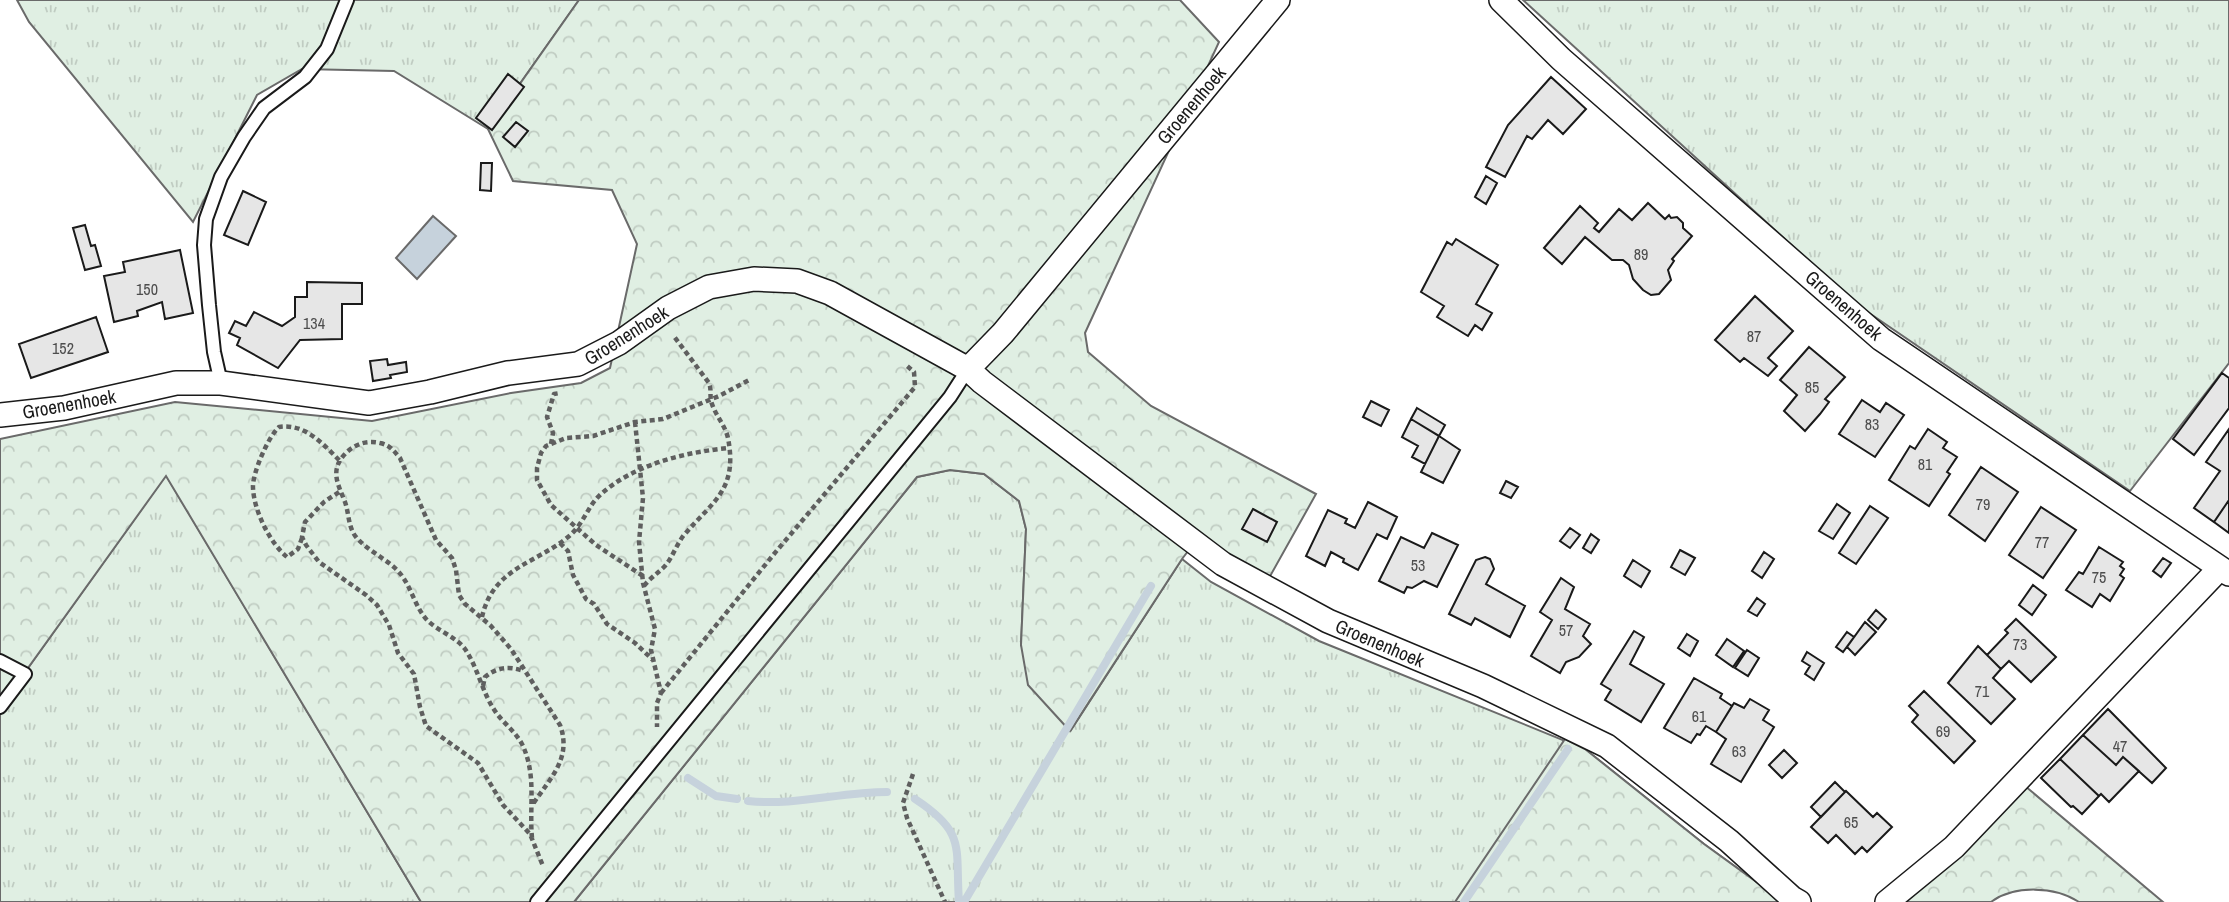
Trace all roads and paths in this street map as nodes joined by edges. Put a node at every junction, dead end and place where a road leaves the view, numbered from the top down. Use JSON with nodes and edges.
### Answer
{"nodes":[{"id":1,"x":346,"y":0,"type":"edge"},
{"id":2,"x":1278,"y":0,"type":"edge"},
{"id":3,"x":1500,"y":0,"type":"edge"},
{"id":4,"x":680,"y":329,"type":"dead end"},
{"id":5,"x":673,"y":335,"type":"junction"},
{"id":6,"x":664,"y":341,"type":"dead end"},
{"id":7,"x":898,"y":359,"type":"dead end"},
{"id":8,"x":968,"y":369,"type":"junction"},
{"id":9,"x":751,"y":379,"type":"dead end"},
{"id":10,"x":222,"y":383,"type":"junction"},
{"id":11,"x":571,"y":392,"type":"dead end"},
{"id":12,"x":711,"y":399,"type":"junction"},
{"id":13,"x":0,"y":415,"type":"edge"},
{"id":14,"x":635,"y":422,"type":"junction"},
{"id":15,"x":551,"y":444,"type":"junction"},
{"id":16,"x":729,"y":449,"type":"junction"},
{"id":17,"x":340,"y":461,"type":"junction"},
{"id":18,"x":639,"y":471,"type":"junction"},
{"id":19,"x":339,"y":492,"type":"junction"},
{"id":20,"x":576,"y":529,"type":"junction"},
{"id":21,"x":302,"y":537,"type":"junction"},
{"id":22,"x":560,"y":543,"type":"junction"},
{"id":23,"x":2225,"y":571,"type":"edge"},
{"id":24,"x":643,"y":576,"type":"junction"},
{"id":25,"x":644,"y":586,"type":"junction"},
{"id":26,"x":482,"y":617,"type":"junction"},
{"id":27,"x":653,"y":660,"type":"junction"},
{"id":28,"x":0,"y":661,"type":"edge"},
{"id":29,"x":524,"y":671,"type":"junction"},
{"id":30,"x":483,"y":687,"type":"junction"},
{"id":31,"x":660,"y":693,"type":"junction"},
{"id":32,"x":0,"y":708,"type":"edge"},
{"id":33,"x":664,"y":747,"type":"junction"},
{"id":34,"x":913,"y":774,"type":"dead end"},
{"id":35,"x":533,"y":803,"type":"junction"},
{"id":36,"x":532,"y":838,"type":"junction"},
{"id":37,"x":546,"y":891,"type":"junction"},
{"id":38,"x":537,"y":902,"type":"edge"},
{"id":39,"x":946,"y":902,"type":"edge"},
{"id":40,"x":1800,"y":902,"type":"edge"},
{"id":41,"x":1887,"y":902,"type":"edge"}],
"edges":[{"from":1,"to":10,"type":"lane"},
{"from":2,"to":8,"type":"street","name":"Groenenhoek"},
{"from":3,"to":23,"type":"street","name":"Groenenhoek"},
{"from":4,"to":5,"type":"path"},
{"from":5,"to":6,"type":"path"},
{"from":5,"to":12,"type":"path"},
{"from":7,"to":31,"type":"path"},
{"from":8,"to":10,"type":"street","name":"Groenenhoek"},
{"from":8,"to":33,"type":"lane"},
{"from":8,"to":40,"type":"street","name":"Groenenhoek"},
{"from":9,"to":12,"type":"path"},
{"from":10,"to":13,"type":"street","name":"Groenenhoek"},
{"from":11,"to":15,"type":"path"},
{"from":12,"to":14,"type":"path"},
{"from":12,"to":16,"type":"path"},
{"from":14,"to":15,"type":"path"},
{"from":14,"to":18,"type":"path"},
{"from":15,"to":20,"type":"path"},
{"from":16,"to":18,"type":"path"},
{"from":16,"to":25,"type":"path"},
{"from":17,"to":19,"type":"path"},
{"from":17,"to":21,"type":"path"},
{"from":17,"to":26,"type":"path"},
{"from":18,"to":20,"type":"path"},
{"from":18,"to":24,"type":"path"},
{"from":19,"to":21,"type":"path"},
{"from":19,"to":30,"type":"path"},
{"from":20,"to":22,"type":"path"},
{"from":20,"to":24,"type":"path"},
{"from":21,"to":36,"type":"path"},
{"from":22,"to":26,"type":"path"},
{"from":22,"to":27,"type":"path"},
{"from":23,"to":41,"type":"street","name":"Groenenhoek"},
{"from":24,"to":25,"type":"path"},
{"from":25,"to":27,"type":"path"},
{"from":26,"to":29,"type":"path"},
{"from":27,"to":31,"type":"path"},
{"from":28,"to":32,"type":"lane"},
{"from":29,"to":30,"type":"path"},
{"from":29,"to":35,"type":"path"},
{"from":30,"to":35,"type":"path"},
{"from":31,"to":33,"type":"path"},
{"from":33,"to":37,"type":"lane"},
{"from":34,"to":39,"type":"path"},
{"from":35,"to":36,"type":"path"},
{"from":36,"to":37,"type":"path"},
{"from":37,"to":38,"type":"lane"}]}
